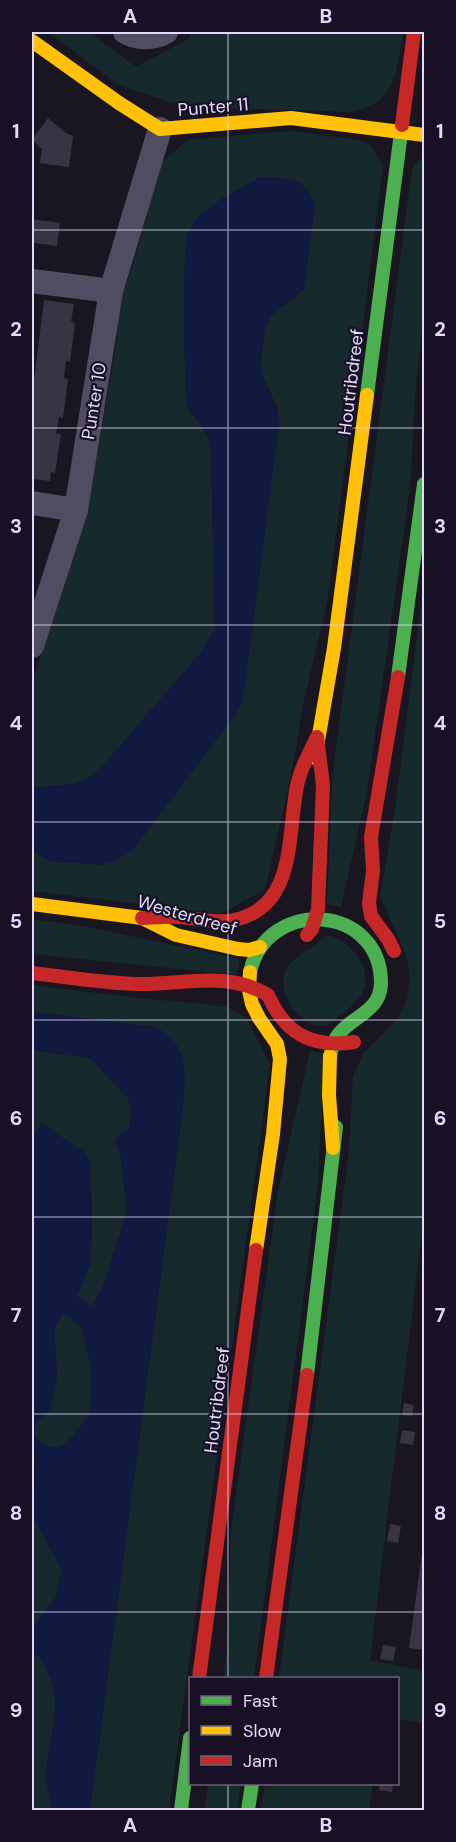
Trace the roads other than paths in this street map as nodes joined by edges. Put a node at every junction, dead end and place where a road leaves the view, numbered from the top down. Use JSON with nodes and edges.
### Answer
{"nodes":[{"id":1,"x":125,"y":32,"type":"edge"},
{"id":2,"x":166,"y":32,"type":"edge"},
{"id":3,"x":414,"y":32,"type":"edge"},
{"id":4,"x":32,"y":41,"type":"edge"},
{"id":5,"x":160,"y":129,"type":"junction"},
{"id":6,"x":402,"y":132,"type":"junction"},
{"id":7,"x":424,"y":135,"type":"edge"},
{"id":8,"x":32,"y":280,"type":"edge"},
{"id":9,"x":111,"y":291,"type":"junction"},
{"id":10,"x":424,"y":484,"type":"edge"},
{"id":11,"x":32,"y":503,"type":"edge"},
{"id":12,"x":76,"y":510,"type":"junction"},
{"id":13,"x":32,"y":646,"type":"edge"},
{"id":14,"x":317,"y":737,"type":"junction"},
{"id":15,"x":371,"y":837,"type":"junction"},
{"id":16,"x":359,"y":870,"type":"dead end"},
{"id":17,"x":305,"y":878,"type":"dead end"},
{"id":18,"x":32,"y":904,"type":"edge"},
{"id":19,"x":354,"y":913,"type":"dead end"},
{"id":20,"x":142,"y":918,"type":"junction"},
{"id":21,"x":316,"y":918,"type":"junction"},
{"id":22,"x":357,"y":933,"type":"junction"},
{"id":23,"x":295,"y":940,"type":"dead end"},
{"id":24,"x":260,"y":947,"type":"junction"},
{"id":25,"x":399,"y":968,"type":"dead end"},
{"id":26,"x":32,"y":973,"type":"edge"},
{"id":27,"x":269,"y":978,"type":"dead end"},
{"id":28,"x":249,"y":984,"type":"junction"},
{"id":29,"x":167,"y":985,"type":"junction"},
{"id":30,"x":200,"y":995,"type":"dead end"},
{"id":31,"x":269,"y":996,"type":"junction"},
{"id":32,"x":292,"y":1031,"type":"junction"},
{"id":33,"x":332,"y":1045,"type":"junction"},
{"id":34,"x":296,"y":1046,"type":"dead end"},
{"id":35,"x":347,"y":1058,"type":"dead end"},
{"id":36,"x":344,"y":1075,"type":"dead end"},
{"id":37,"x":293,"y":1077,"type":"dead end"},
{"id":38,"x":275,"y":1127,"type":"junction"},
{"id":39,"x":333,"y":1149,"type":"junction"},
{"id":40,"x":199,"y":1677,"type":"edge"},
{"id":41,"x":266,"y":1677,"type":"edge"},
{"id":42,"x":189,"y":1746,"type":"edge"},
{"id":43,"x":252,"y":1785,"type":"edge"},
{"id":44,"x":181,"y":1810,"type":"edge"},
{"id":45,"x":248,"y":1810,"type":"edge"}],
"edges":[{"from":1,"to":2,"type":"street"},
{"from":3,"to":6,"type":"main road","name":"Houtribdreef"},
{"from":4,"to":5,"type":"main road","name":"Punter 11"},
{"from":5,"to":6,"type":"main road","name":"Punter 11"},
{"from":5,"to":9,"type":"street","name":"Punter 10"},
{"from":6,"to":7,"type":"main road","name":"Punter 11"},
{"from":6,"to":14,"type":"main road","name":"Houtribdreef"},
{"from":8,"to":9,"type":"street"},
{"from":9,"to":12,"type":"street","name":"Punter 10"},
{"from":10,"to":15,"type":"main road"},
{"from":11,"to":12,"type":"street"},
{"from":12,"to":13,"type":"street","name":"Punter 10"},
{"from":14,"to":17,"type":"main road","name":"Houtribdreef"},
{"from":14,"to":20,"type":"main road"},
{"from":14,"to":21,"type":"main road","name":"Houtribdreef"},
{"from":15,"to":16,"type":"main road"},
{"from":15,"to":25,"type":"main road"},
{"from":18,"to":20,"type":"main road","name":"Westerdreef"},
{"from":19,"to":22,"type":"main road"},
{"from":20,"to":24,"type":"main road","name":"Westerdreef"},
{"from":21,"to":22,"type":"main road"},
{"from":21,"to":23,"type":"main road"},
{"from":21,"to":24,"type":"main road"},
{"from":22,"to":33,"type":"main road"},
{"from":24,"to":28,"type":"main road"},
{"from":26,"to":29,"type":"main road"},
{"from":27,"to":31,"type":"main road"},
{"from":28,"to":29,"type":"main road"},
{"from":28,"to":31,"type":"main road"},
{"from":28,"to":38,"type":"main road","name":"Houtribdreef"},
{"from":29,"to":30,"type":"main road"},
{"from":31,"to":32,"type":"main road"},
{"from":32,"to":33,"type":"main road"},
{"from":32,"to":34,"type":"main road"},
{"from":33,"to":35,"type":"main road"},
{"from":33,"to":39,"type":"main road"},
{"from":36,"to":39,"type":"main road"},
{"from":37,"to":38,"type":"main road","name":"Houtribdreef"},
{"from":38,"to":40,"type":"main road","name":"Houtribdreef"},
{"from":39,"to":41,"type":"main road"},
{"from":42,"to":44,"type":"main road"},
{"from":43,"to":45,"type":"main road"}]}
